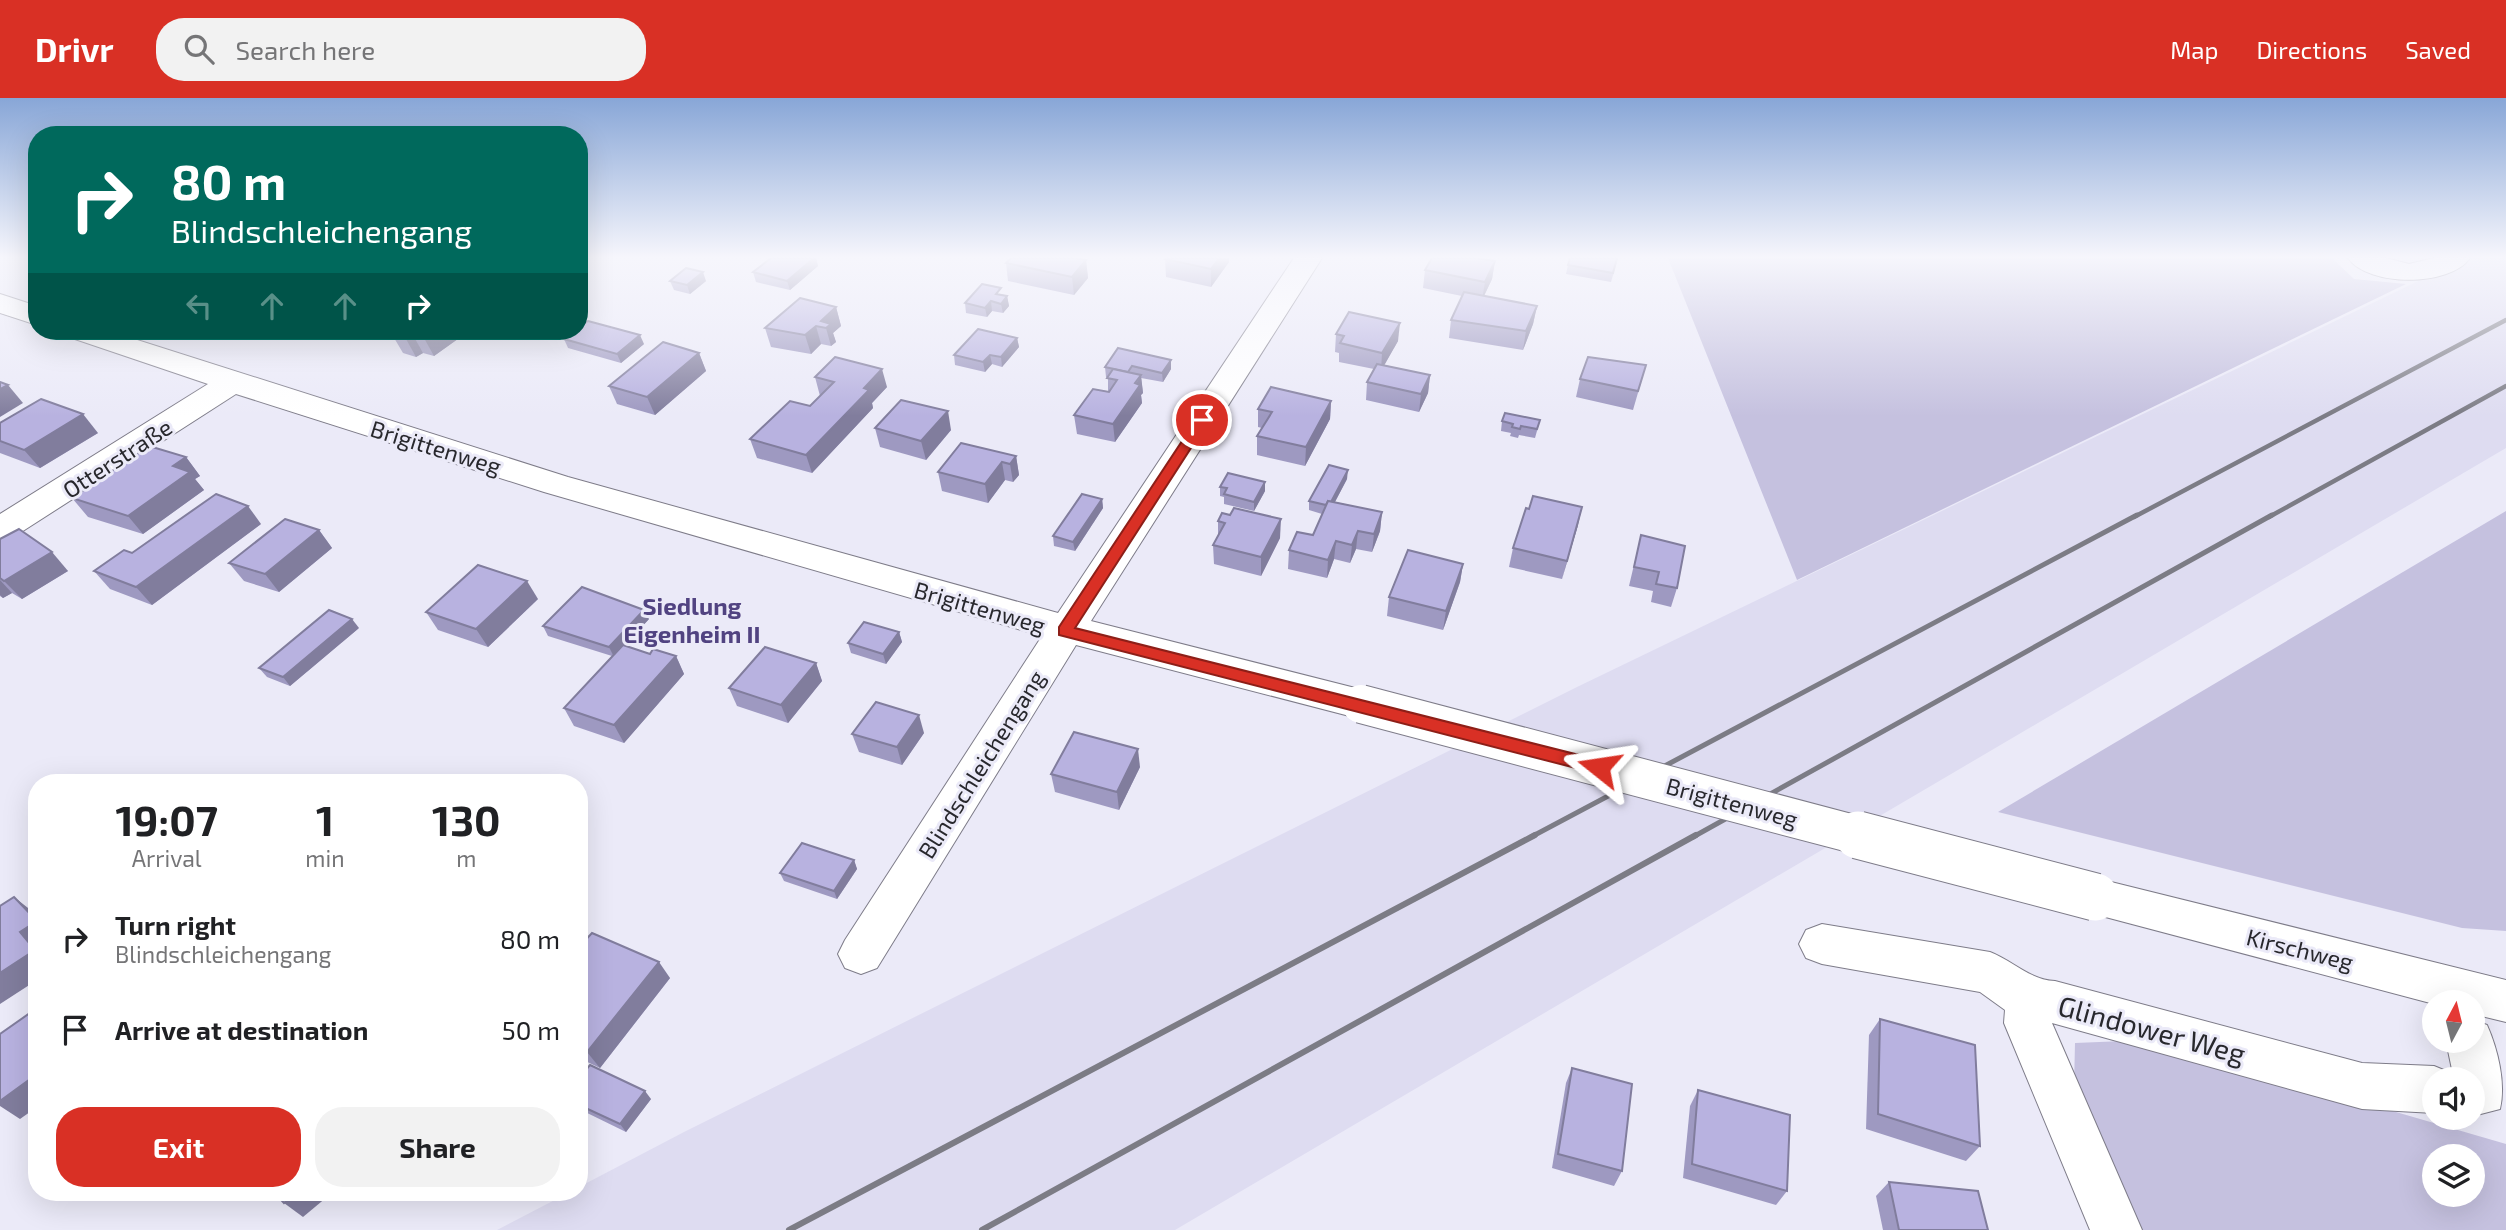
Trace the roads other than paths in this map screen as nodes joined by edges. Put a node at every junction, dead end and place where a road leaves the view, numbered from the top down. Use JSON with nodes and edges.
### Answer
{"nodes":[{"id":1,"x":1274,"y":311,"type":"edge"},
{"id":2,"x":106,"y":340,"type":"edge"},
{"id":3,"x":232,"y":383,"type":"junction"},
{"id":4,"x":0,"y":530,"type":"edge"},
{"id":5,"x":1065,"y":631,"type":"junction"},
{"id":6,"x":2095,"y":897,"type":"joint"},
{"id":7,"x":1822,"y":944,"type":"dead end"},
{"id":8,"x":861,"y":954,"type":"dead end"},
{"id":9,"x":2439,"y":990,"type":"edge"},
{"id":10,"x":2485,"y":998,"type":"edge"},
{"id":11,"x":2030,"y":1001,"type":"junction"},
{"id":12,"x":2506,"y":1001,"type":"edge"},
{"id":13,"x":2422,"y":1089,"type":"edge"},
{"id":14,"x":2116,"y":1230,"type":"edge"}],
"edges":[{"from":1,"to":5,"type":"street","name":"Blindschleichengang"},
{"from":2,"to":3,"type":"street","name":"Brigittenweg"},
{"from":3,"to":4,"type":"street","name":"Otterstraße"},
{"from":3,"to":5,"type":"street","name":"Brigittenweg"},
{"from":5,"to":6,"type":"street","name":"Brigittenweg","bridge":true},
{"from":5,"to":8,"type":"street","name":"Blindschleichengang"},
{"from":6,"to":9,"type":"street","name":"Kirschweg"},
{"from":7,"to":11,"type":"street"},
{"from":10,"to":12,"type":"street","name":"Kirschweg"},
{"from":11,"to":13,"type":"street","name":"Glindower Weg"},
{"from":11,"to":14,"type":"street","name":"Glindower Weg"}]}
